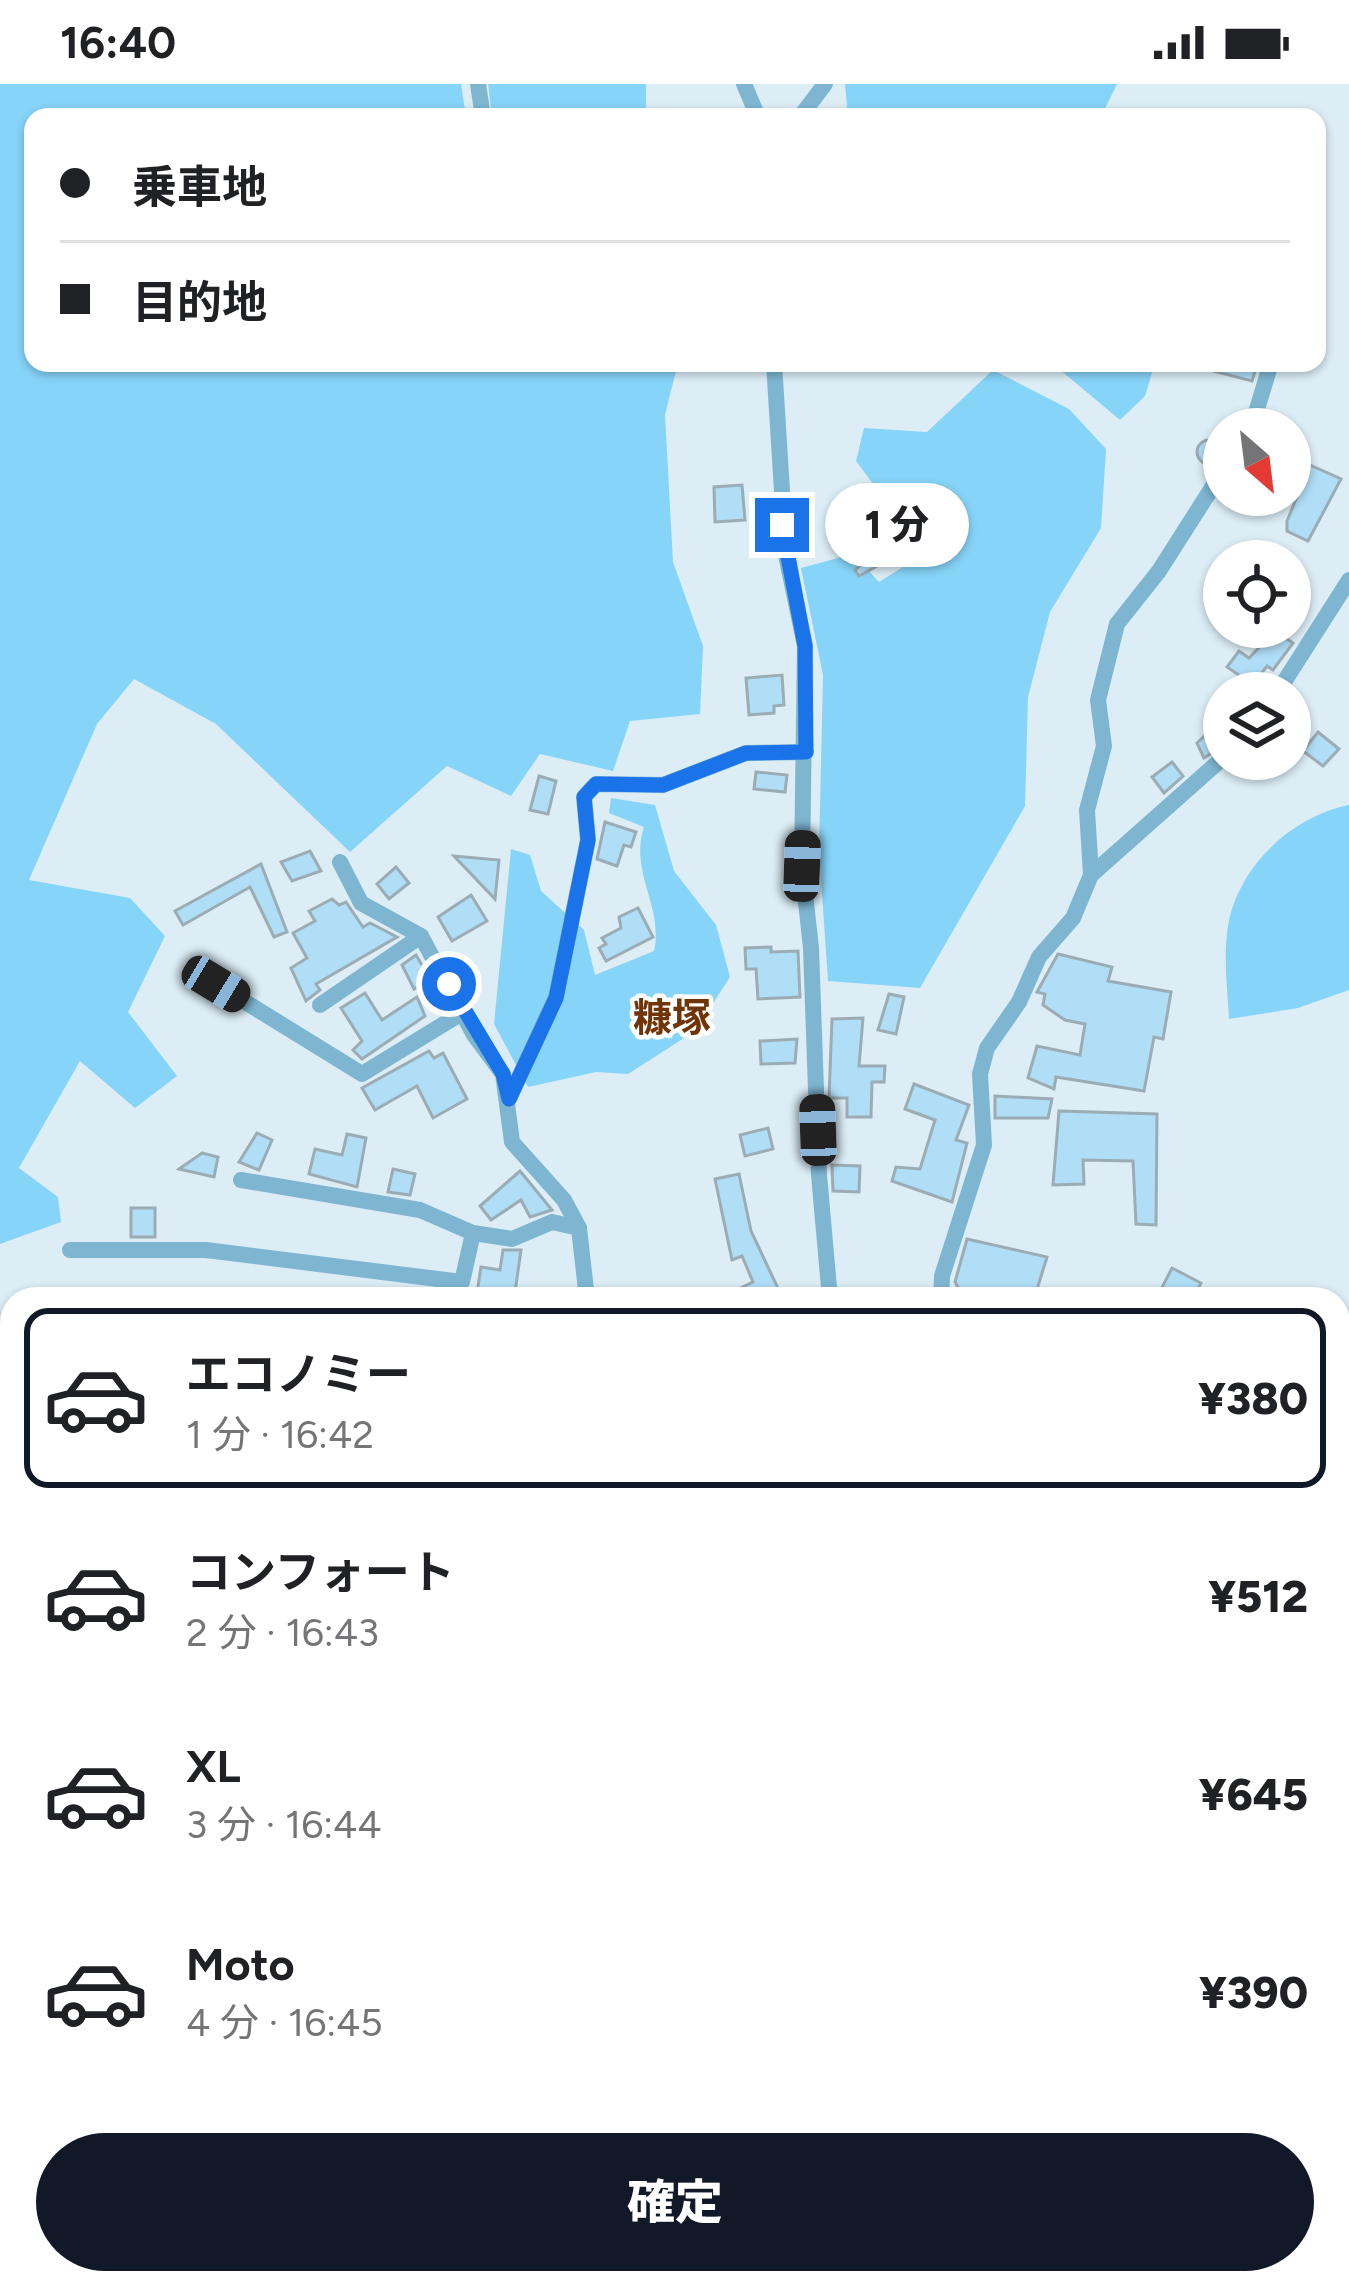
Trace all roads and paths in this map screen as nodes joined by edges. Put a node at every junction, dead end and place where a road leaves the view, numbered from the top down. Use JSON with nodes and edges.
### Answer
{"nodes":[{"id":1,"x":825,"y":84,"type":"edge"},
{"id":2,"x":807,"y":108,"type":"edge"},
{"id":3,"x":775,"y":372,"type":"edge"},
{"id":4,"x":1268,"y":372,"type":"edge"},
{"id":5,"x":1257,"y":408,"type":"edge"},
{"id":6,"x":1203,"y":502,"type":"edge"},
{"id":7,"x":1349,"y":580,"type":"edge"},
{"id":8,"x":1290,"y":672,"type":"edge"},
{"id":9,"x":806,"y":752,"type":"junction"},
{"id":10,"x":1203,"y":775,"type":"edge"},
{"id":11,"x":340,"y":862,"type":"dead end"},
{"id":12,"x":1091,"y":874,"type":"junction"},
{"id":13,"x":421,"y":936,"type":"junction"},
{"id":14,"x":216,"y":984,"type":"dead end"},
{"id":15,"x":320,"y":1005,"type":"dead end"},
{"id":16,"x":462,"y":1013,"type":"junction"},
{"id":17,"x":509,"y":1099,"type":"junction"},
{"id":18,"x":241,"y":1180,"type":"dead end"},
{"id":19,"x":579,"y":1228,"type":"junction"},
{"id":20,"x":473,"y":1233,"type":"junction"},
{"id":21,"x":70,"y":1250,"type":"dead end"},
{"id":22,"x":586,"y":1287,"type":"edge"},
{"id":23,"x":829,"y":1287,"type":"edge"},
{"id":24,"x":942,"y":1287,"type":"edge"}],
"edges":[{"from":1,"to":2,"type":"street"},
{"from":3,"to":9,"type":"street"},
{"from":4,"to":5,"type":"street"},
{"from":6,"to":12,"type":"street"},
{"from":7,"to":8,"type":"street"},
{"from":9,"to":17,"type":"street"},
{"from":9,"to":23,"type":"street"},
{"from":10,"to":12,"type":"street"},
{"from":11,"to":13,"type":"street"},
{"from":12,"to":24,"type":"street"},
{"from":13,"to":15,"type":"street"},
{"from":13,"to":16,"type":"street"},
{"from":14,"to":16,"type":"street"},
{"from":16,"to":17,"type":"street"},
{"from":17,"to":19,"type":"street"},
{"from":18,"to":20,"type":"street"},
{"from":19,"to":20,"type":"street"},
{"from":19,"to":22,"type":"street"},
{"from":20,"to":21,"type":"street"}]}
